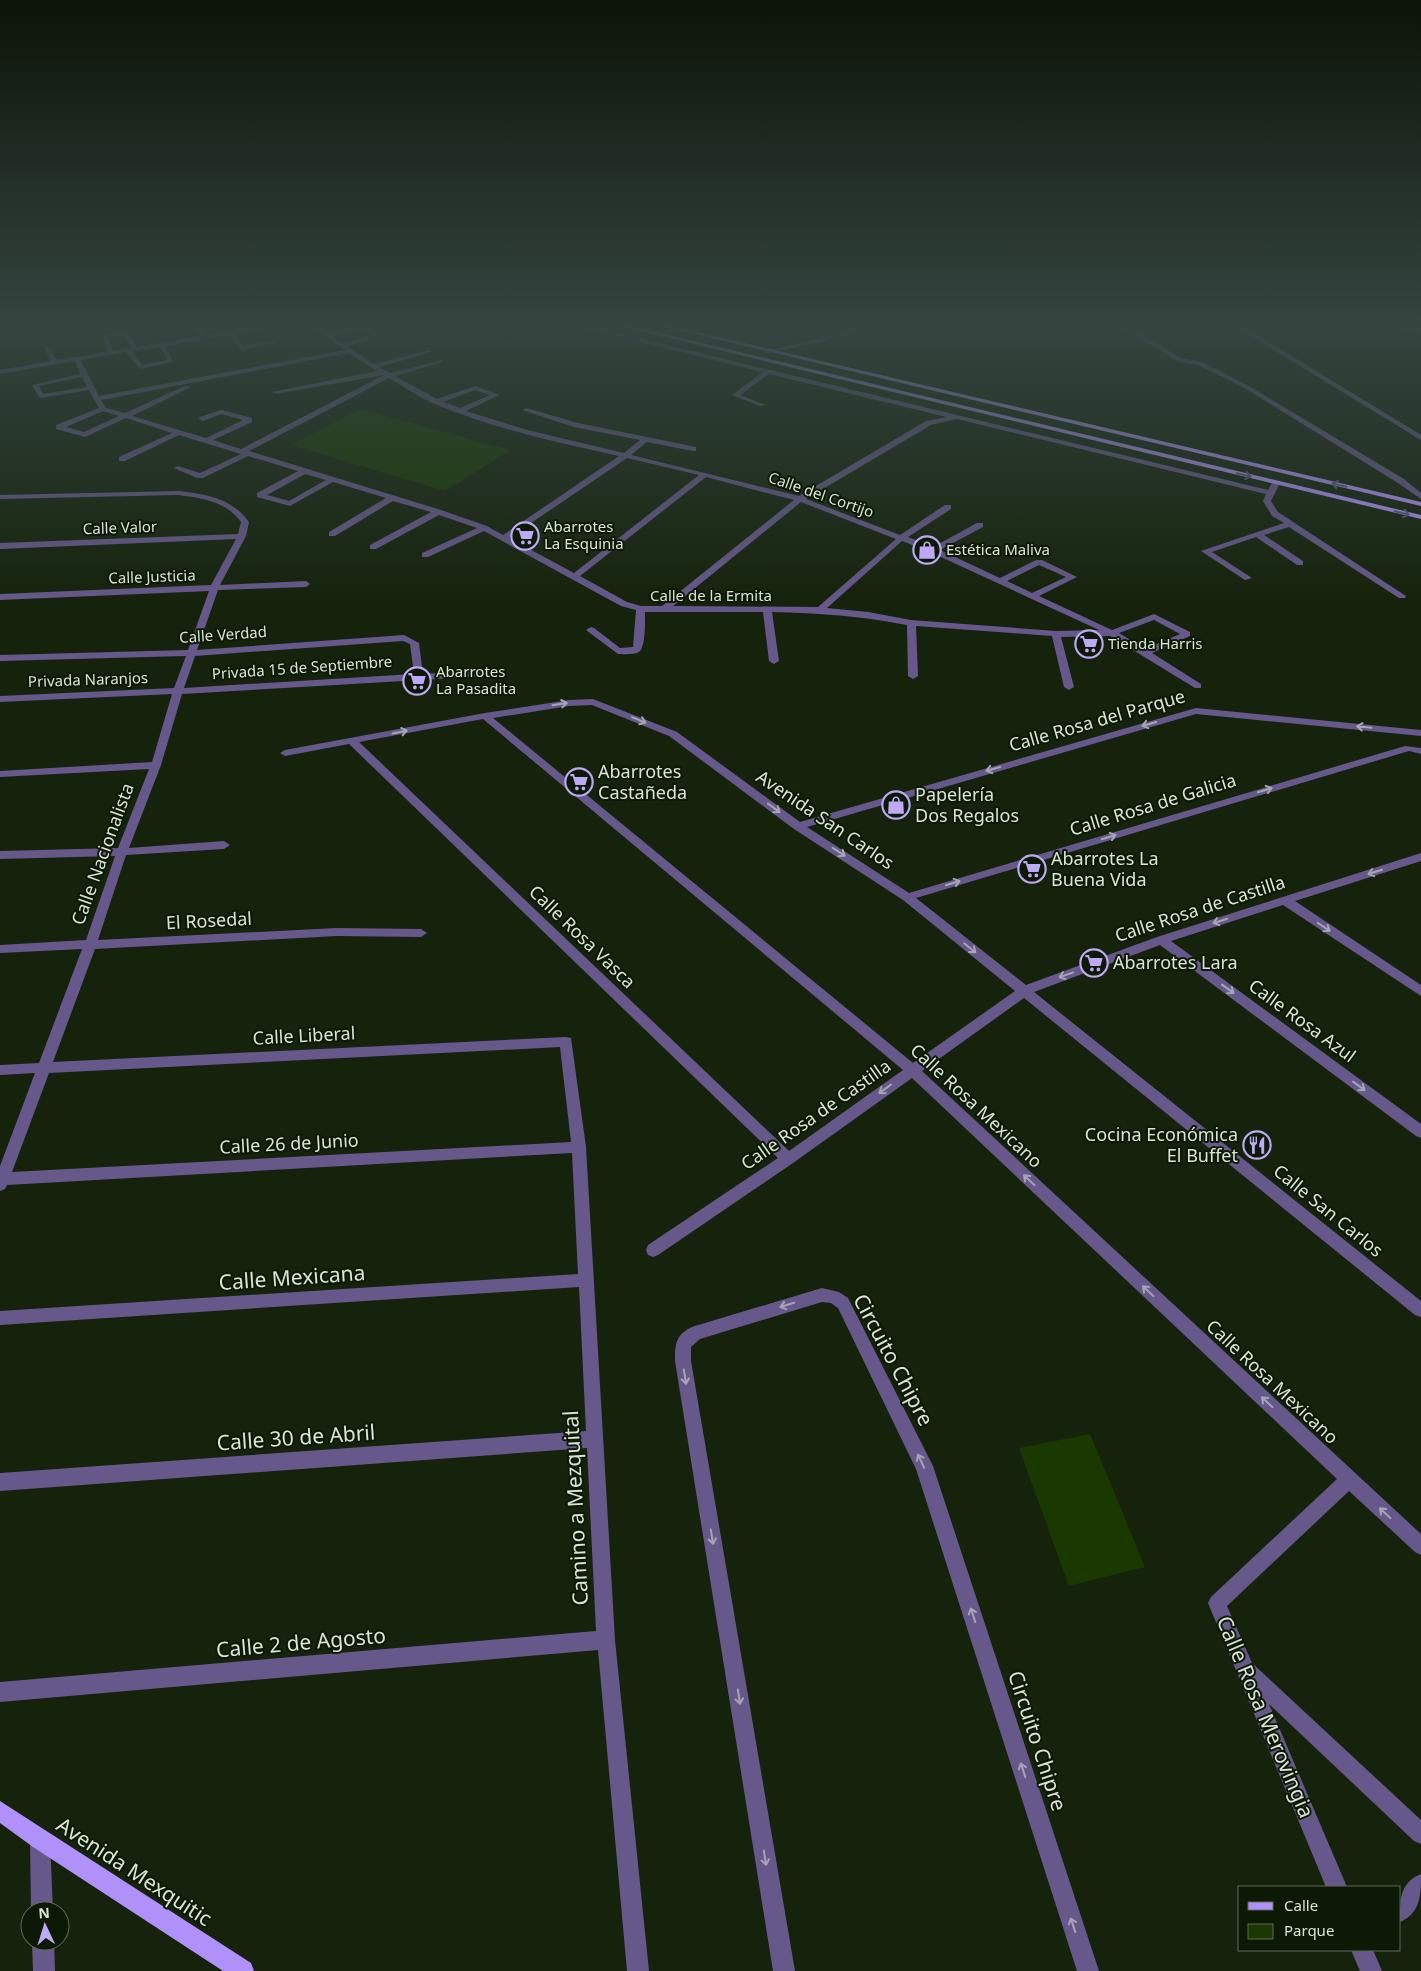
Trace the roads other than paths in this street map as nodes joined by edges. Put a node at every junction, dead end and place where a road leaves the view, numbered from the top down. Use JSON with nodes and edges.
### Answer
{"nodes":[{"id":1,"x":83,"y":417,"type":"edge"},
{"id":2,"x":122,"y":417,"type":"edge"},
{"id":3,"x":127,"y":417,"type":"edge"},
{"id":4,"x":208,"y":417,"type":"edge"},
{"id":5,"x":238,"y":417,"type":"edge"},
{"id":6,"x":308,"y":417,"type":"edge"},
{"id":7,"x":483,"y":417,"type":"edge"},
{"id":8,"x":932,"y":417,"type":"edge"},
{"id":9,"x":960,"y":417,"type":"junction"},
{"id":10,"x":1000,"y":417,"type":"edge"},
{"id":11,"x":1026,"y":417,"type":"edge"},
{"id":12,"x":1052,"y":417,"type":"edge"},
{"id":13,"x":1296,"y":417,"type":"edge"},
{"id":14,"x":1387,"y":417,"type":"edge"},
{"id":15,"x":548,"y":418,"type":"joint"},
{"id":16,"x":203,"y":419,"type":"dead end"},
{"id":17,"x":540,"y":422,"type":"dead end"},
{"id":18,"x":1020,"y":422,"type":"junction"},
{"id":19,"x":929,"y":423,"type":"junction"},
{"id":20,"x":567,"y":432,"type":"junction"},
{"id":21,"x":177,"y":433,"type":"junction"},
{"id":22,"x":1421,"y":438,"type":"edge"},
{"id":23,"x":646,"y":439,"type":"junction"},
{"id":24,"x":206,"y":440,"type":"junction"},
{"id":25,"x":679,"y":446,"type":"junction"},
{"id":26,"x":1127,"y":447,"type":"junction"},
{"id":27,"x":693,"y":450,"type":"dead end"},
{"id":28,"x":245,"y":452,"type":"junction"},
{"id":29,"x":672,"y":452,"type":"dead end"},
{"id":30,"x":626,"y":455,"type":"junction"},
{"id":31,"x":1118,"y":456,"type":"junction"},
{"id":32,"x":122,"y":459,"type":"dead end"},
{"id":33,"x":178,"y":468,"type":"dead end"},
{"id":34,"x":1218,"y":469,"type":"junction"},
{"id":35,"x":304,"y":471,"type":"junction"},
{"id":36,"x":1282,"y":472,"type":"junction"},
{"id":37,"x":705,"y":474,"type":"junction"},
{"id":38,"x":1211,"y":479,"type":"junction"},
{"id":39,"x":331,"y":480,"type":"junction"},
{"id":40,"x":1276,"y":483,"type":"junction"},
{"id":41,"x":1270,"y":493,"type":"junction"},
{"id":42,"x":1421,"y":496,"type":"edge"},
{"id":43,"x":0,"y":497,"type":"edge"},
{"id":44,"x":392,"y":498,"type":"junction"},
{"id":45,"x":800,"y":500,"type":"junction"},
{"id":46,"x":1421,"y":504,"type":"edge"},
{"id":47,"x":948,"y":508,"type":"dead end"},
{"id":48,"x":438,"y":512,"type":"junction"},
{"id":49,"x":1421,"y":517,"type":"edge"},
{"id":50,"x":1290,"y":524,"type":"junction"},
{"id":51,"x":980,"y":526,"type":"dead end"},
{"id":52,"x":484,"y":528,"type":"junction"},
{"id":53,"x":332,"y":534,"type":"dead end"},
{"id":54,"x":1257,"y":534,"type":"junction"},
{"id":55,"x":242,"y":536,"type":"junction"},
{"id":56,"x":503,"y":538,"type":"junction"},
{"id":57,"x":901,"y":538,"type":"junction"},
{"id":58,"x":0,"y":546,"type":"edge"},
{"id":59,"x":373,"y":547,"type":"dead end"},
{"id":60,"x":933,"y":550,"type":"junction"},
{"id":61,"x":426,"y":555,"type":"dead end"},
{"id":62,"x":1300,"y":563,"type":"dead end"},
{"id":63,"x":574,"y":577,"type":"junction"},
{"id":64,"x":1248,"y":578,"type":"dead end"},
{"id":65,"x":1001,"y":581,"type":"junction"},
{"id":66,"x":306,"y":584,"type":"dead end"},
{"id":67,"x":214,"y":588,"type":"junction"},
{"id":68,"x":1032,"y":596,"type":"junction"},
{"id":69,"x":1402,"y":596,"type":"dead end"},
{"id":70,"x":0,"y":597,"type":"edge"},
{"id":71,"x":641,"y":609,"type":"junction"},
{"id":72,"x":664,"y":610,"type":"junction"},
{"id":73,"x":768,"y":610,"type":"junction"},
{"id":74,"x":820,"y":610,"type":"junction"},
{"id":75,"x":911,"y":623,"type":"junction"},
{"id":76,"x":591,"y":630,"type":"dead end"},
{"id":77,"x":1112,"y":633,"type":"junction"},
{"id":78,"x":1056,"y":634,"type":"junction"},
{"id":79,"x":193,"y":653,"type":"junction"},
{"id":80,"x":1145,"y":653,"type":"junction"},
{"id":81,"x":0,"y":658,"type":"edge"},
{"id":82,"x":774,"y":662,"type":"dead end"},
{"id":83,"x":489,"y":672,"type":"dead end"},
{"id":84,"x":419,"y":676,"type":"junction"},
{"id":85,"x":913,"y":676,"type":"dead end"},
{"id":86,"x":1198,"y":686,"type":"dead end"},
{"id":87,"x":1069,"y":687,"type":"dead end"},
{"id":88,"x":178,"y":691,"type":"junction"},
{"id":89,"x":0,"y":699,"type":"edge"},
{"id":90,"x":485,"y":716,"type":"junction"},
{"id":91,"x":1417,"y":733,"type":"edge"},
{"id":92,"x":352,"y":741,"type":"junction"},
{"id":93,"x":1409,"y":748,"type":"junction"},
{"id":94,"x":1421,"y":751,"type":"edge"},
{"id":95,"x":285,"y":753,"type":"dead end"},
{"id":96,"x":156,"y":766,"type":"junction"},
{"id":97,"x":0,"y":774,"type":"edge"},
{"id":98,"x":798,"y":826,"type":"junction"},
{"id":99,"x":224,"y":844,"type":"dead end"},
{"id":100,"x":122,"y":852,"type":"junction"},
{"id":101,"x":0,"y":855,"type":"edge"},
{"id":102,"x":1415,"y":859,"type":"edge"},
{"id":103,"x":1421,"y":868,"type":"edge"},
{"id":104,"x":906,"y":897,"type":"junction"},
{"id":105,"x":1284,"y":900,"type":"junction"},
{"id":106,"x":421,"y":933,"type":"dead end"},
{"id":107,"x":1161,"y":940,"type":"junction"},
{"id":108,"x":90,"y":945,"type":"junction"},
{"id":109,"x":0,"y":949,"type":"edge"},
{"id":110,"x":1024,"y":990,"type":"junction"},
{"id":111,"x":1421,"y":991,"type":"edge"},
{"id":112,"x":566,"y":1042,"type":"joint"},
{"id":113,"x":43,"y":1068,"type":"junction"},
{"id":114,"x":0,"y":1070,"type":"edge"},
{"id":115,"x":912,"y":1070,"type":"junction"},
{"id":116,"x":1421,"y":1132,"type":"edge"},
{"id":117,"x":579,"y":1147,"type":"junction"},
{"id":118,"x":788,"y":1159,"type":"junction"},
{"id":119,"x":1,"y":1181,"type":"edge"},
{"id":120,"x":653,"y":1250,"type":"dead end"},
{"id":121,"x":586,"y":1280,"type":"junction"},
{"id":122,"x":1421,"y":1310,"type":"edge"},
{"id":123,"x":0,"y":1318,"type":"edge"},
{"id":124,"x":595,"y":1438,"type":"junction"},
{"id":125,"x":1349,"y":1479,"type":"junction"},
{"id":126,"x":0,"y":1482,"type":"edge"},
{"id":127,"x":1421,"y":1546,"type":"edge"},
{"id":128,"x":606,"y":1640,"type":"junction"},
{"id":129,"x":1244,"y":1667,"type":"junction"},
{"id":130,"x":0,"y":1692,"type":"edge"},
{"id":131,"x":0,"y":1811,"type":"edge"},
{"id":132,"x":1421,"y":1834,"type":"edge"},
{"id":133,"x":40,"y":1840,"type":"junction"},
{"id":134,"x":1421,"y":1884,"type":"edge"},
{"id":135,"x":1336,"y":1886,"type":"edge"},
{"id":136,"x":42,"y":1901,"type":"edge"},
{"id":137,"x":1401,"y":1910,"type":"edge"},
{"id":138,"x":43,"y":1951,"type":"edge"},
{"id":139,"x":44,"y":1971,"type":"edge"},
{"id":140,"x":243,"y":1971,"type":"edge"},
{"id":141,"x":638,"y":1971,"type":"edge"},
{"id":142,"x":784,"y":1971,"type":"edge"},
{"id":143,"x":1088,"y":1971,"type":"edge"}],
"edges":[{"from":1,"to":2,"type":"street"},
{"from":3,"to":21,"type":"street","name":"Calle de la Ermita"},
{"from":4,"to":16,"type":"street"},
{"from":5,"to":24,"type":"street"},
{"from":6,"to":28,"type":"street"},
{"from":7,"to":20,"type":"street","name":"Calle del Cortijo"},
{"from":8,"to":19,"type":"street"},
{"from":9,"to":18,"type":"street"},
{"from":9,"to":19,"type":"street"},
{"from":9,"to":31,"type":"street"},
{"from":10,"to":18,"type":"main road"},
{"from":11,"to":18,"type":"main road"},
{"from":12,"to":36,"type":"main road"},
{"from":13,"to":42,"type":"street"},
{"from":14,"to":22,"type":"street"},
{"from":15,"to":17,"type":"street"},
{"from":15,"to":20,"type":"street"},
{"from":18,"to":26,"type":"main road"},
{"from":19,"to":45,"type":"street"},
{"from":20,"to":23,"type":"street"},
{"from":20,"to":30,"type":"street","name":"Calle del Cortijo"},
{"from":21,"to":24,"type":"street","name":"Calle de la Ermita"},
{"from":21,"to":32,"type":"street"},
{"from":23,"to":25,"type":"street"},
{"from":23,"to":30,"type":"street"},
{"from":24,"to":28,"type":"street","name":"Calle de la Ermita"},
{"from":25,"to":27,"type":"street"},
{"from":25,"to":29,"type":"street"},
{"from":26,"to":31,"type":"street"},
{"from":26,"to":34,"type":"main road"},
{"from":28,"to":33,"type":"street"},
{"from":28,"to":35,"type":"street","name":"Calle de la Ermita"},
{"from":30,"to":37,"type":"street","name":"Calle del Cortijo"},
{"from":30,"to":56,"type":"street"},
{"from":31,"to":38,"type":"street"},
{"from":34,"to":38,"type":"street"},
{"from":34,"to":40,"type":"main road","one_way":true},
{"from":35,"to":39,"type":"street","name":"Calle de la Ermita"},
{"from":35,"to":39,"type":"street"},
{"from":36,"to":40,"type":"main road"},
{"from":46,"to":36,"type":"main road","one_way":true},
{"from":37,"to":45,"type":"street","name":"Calle del Cortijo"},
{"from":37,"to":63,"type":"street"},
{"from":38,"to":41,"type":"street"},
{"from":39,"to":44,"type":"street","name":"Calle de la Ermita"},
{"from":40,"to":41,"type":"street"},
{"from":40,"to":49,"type":"main road","one_way":true},
{"from":41,"to":50,"type":"street"},
{"from":43,"to":55,"type":"street"},
{"from":44,"to":48,"type":"street","name":"Calle de la Ermita"},
{"from":44,"to":53,"type":"street"},
{"from":45,"to":57,"type":"street","name":"Calle del Cortijo"},
{"from":45,"to":72,"type":"street"},
{"from":47,"to":57,"type":"street"},
{"from":48,"to":52,"type":"street","name":"Calle de la Ermita"},
{"from":48,"to":59,"type":"street"},
{"from":50,"to":54,"type":"street"},
{"from":50,"to":69,"type":"street"},
{"from":51,"to":60,"type":"street"},
{"from":52,"to":56,"type":"street","name":"Calle de la Ermita"},
{"from":52,"to":61,"type":"street"},
{"from":54,"to":62,"type":"street"},
{"from":54,"to":64,"type":"street"},
{"from":55,"to":58,"type":"street","name":"Calle Valor"},
{"from":55,"to":67,"type":"street","name":"Calle Nacionalista"},
{"from":56,"to":63,"type":"street","name":"Calle de la Ermita"},
{"from":57,"to":60,"type":"street","name":"Calle del Cortijo"},
{"from":57,"to":74,"type":"street"},
{"from":60,"to":65,"type":"street","name":"Calle del Cortijo"},
{"from":63,"to":71,"type":"street","name":"Calle de la Ermita"},
{"from":65,"to":68,"type":"street","name":"Calle del Cortijo"},
{"from":65,"to":68,"type":"street"},
{"from":66,"to":67,"type":"street","name":"Calle Justicia"},
{"from":67,"to":70,"type":"street","name":"Calle Justicia"},
{"from":67,"to":79,"type":"street","name":"Calle Nacionalista"},
{"from":68,"to":77,"type":"street","name":"Calle del Cortijo"},
{"from":71,"to":72,"type":"street","name":"Calle de la Ermita"},
{"from":71,"to":76,"type":"street"},
{"from":72,"to":73,"type":"street","name":"Calle de la Ermita"},
{"from":73,"to":74,"type":"street","name":"Calle de la Ermita"},
{"from":73,"to":82,"type":"street"},
{"from":74,"to":75,"type":"street","name":"Calle de la Ermita"},
{"from":75,"to":78,"type":"street","name":"Calle de la Ermita"},
{"from":75,"to":85,"type":"street"},
{"from":77,"to":78,"type":"street","name":"Calle de la Ermita"},
{"from":77,"to":80,"type":"street","name":"Calle del Cortijo"},
{"from":77,"to":80,"type":"street"},
{"from":78,"to":87,"type":"street"},
{"from":79,"to":81,"type":"street","name":"Calle Verdad"},
{"from":79,"to":84,"type":"street","name":"Calle Verdad"},
{"from":79,"to":88,"type":"street","name":"Calle Nacionalista"},
{"from":80,"to":86,"type":"street","name":"Calle del Cortijo"},
{"from":83,"to":84,"type":"street","name":"Privada 15 de Septiembre"},
{"from":84,"to":88,"type":"street","name":"Privada 15 de Septiembre"},
{"from":88,"to":89,"type":"street","name":"Privada Naranjos"},
{"from":88,"to":96,"type":"street","name":"Calle Nacionalista"},
{"from":92,"to":90,"type":"street","one_way":true},
{"from":90,"to":98,"type":"street","name":"Avenida San Carlos","one_way":true},
{"from":90,"to":115,"type":"street","name":"Calle Rosa Mexicano"},
{"from":91,"to":93,"type":"street"},
{"from":91,"to":98,"type":"street","name":"Calle Rosa del Parque","one_way":true},
{"from":92,"to":95,"type":"street"},
{"from":92,"to":118,"type":"street","name":"Calle Rosa Vasca"},
{"from":93,"to":94,"type":"street"},
{"from":104,"to":93,"type":"street","name":"Calle Rosa de Galicia","one_way":true},
{"from":96,"to":97,"type":"street"},
{"from":96,"to":100,"type":"street","name":"Calle Nacionalista"},
{"from":98,"to":104,"type":"street","name":"Avenida San Carlos","one_way":true},
{"from":99,"to":100,"type":"street"},
{"from":100,"to":101,"type":"street"},
{"from":100,"to":108,"type":"street","name":"Calle Nacionalista"},
{"from":102,"to":103,"type":"street"},
{"from":102,"to":105,"type":"street","name":"Calle Rosa de Castilla","one_way":true},
{"from":104,"to":110,"type":"street","name":"Avenida San Carlos","one_way":true},
{"from":105,"to":107,"type":"street","name":"Calle Rosa de Castilla","one_way":true},
{"from":105,"to":111,"type":"street","one_way":true},
{"from":106,"to":108,"type":"street","name":"El Rosedal"},
{"from":107,"to":110,"type":"street","name":"Calle Rosa de Castilla","one_way":true},
{"from":107,"to":116,"type":"street","name":"Calle Rosa Azul","one_way":true},
{"from":108,"to":109,"type":"street","name":"El Rosedal"},
{"from":108,"to":113,"type":"street","name":"Calle Nacionalista"},
{"from":110,"to":115,"type":"street","name":"Calle Rosa de Castilla"},
{"from":110,"to":122,"type":"street","name":"Calle San Carlos"},
{"from":112,"to":113,"type":"street","name":"Calle Liberal"},
{"from":112,"to":117,"type":"street","name":"Camino a Mezquital"},
{"from":113,"to":114,"type":"street","name":"Calle Liberal"},
{"from":113,"to":119,"type":"street","name":"Calle Nacionalista"},
{"from":115,"to":118,"type":"street","name":"Calle Rosa de Castilla","one_way":true},
{"from":125,"to":115,"type":"street","name":"Calle Rosa Mexicano","one_way":true},
{"from":117,"to":119,"type":"street","name":"Calle 26 de Junio"},
{"from":117,"to":121,"type":"street","name":"Camino a Mezquital"},
{"from":118,"to":120,"type":"street","name":"Calle Rosa de Castilla"},
{"from":121,"to":123,"type":"street","name":"Calle Mexicana"},
{"from":121,"to":124,"type":"street","name":"Camino a Mezquital"},
{"from":124,"to":126,"type":"street","name":"Calle 30 de Abril"},
{"from":124,"to":128,"type":"street","name":"Camino a Mezquital"},
{"from":127,"to":125,"type":"street","name":"Calle Rosa Mexicano","one_way":true},
{"from":125,"to":129,"type":"street","name":"Calle Rosa Merovingia"},
{"from":128,"to":130,"type":"street","name":"Calle 2 de Agosto"},
{"from":128,"to":141,"type":"street","name":"Camino a Mezquital"},
{"from":129,"to":132,"type":"street"},
{"from":129,"to":135,"type":"street","name":"Calle Rosa Merovingia"},
{"from":131,"to":133,"type":"main road","name":"Avenida Mexquitic"},
{"from":133,"to":136,"type":"street"},
{"from":133,"to":140,"type":"main road","name":"Avenida Mexquitic"},
{"from":134,"to":137,"type":"street"},
{"from":138,"to":139,"type":"street"},
{"from":143,"to":142,"type":"street","name":"Circuito Chipre","one_way":true}]}
